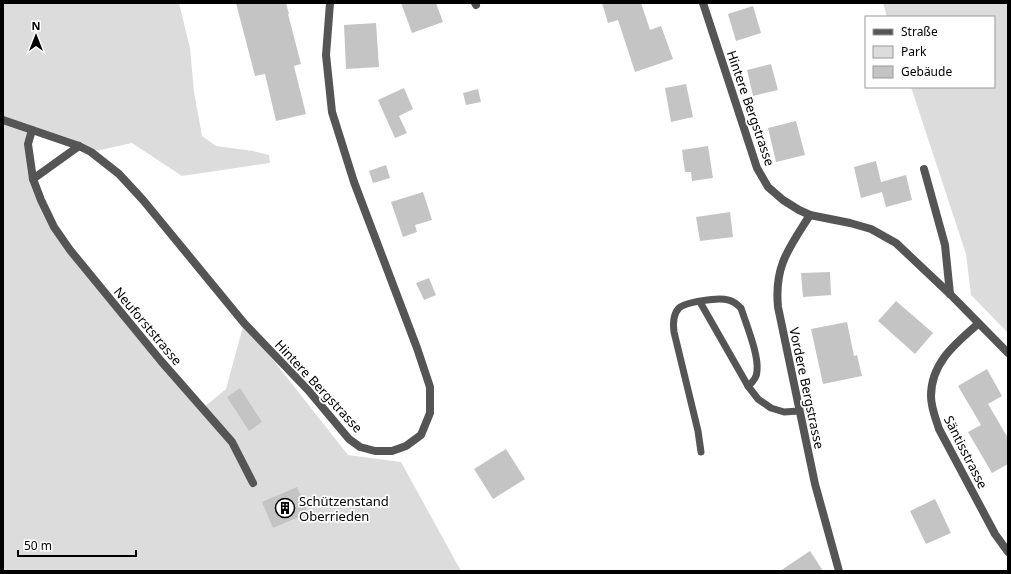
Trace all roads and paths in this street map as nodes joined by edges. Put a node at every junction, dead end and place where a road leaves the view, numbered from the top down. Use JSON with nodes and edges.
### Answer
{"nodes":[{"id":1,"x":330,"y":3,"type":"edge"},
{"id":2,"x":704,"y":3,"type":"edge"},
{"id":3,"x":3,"y":120,"type":"edge"},
{"id":4,"x":32,"y":130,"type":"junction"},
{"id":5,"x":79,"y":146,"type":"junction"},
{"id":6,"x":924,"y":169,"type":"dead end"},
{"id":7,"x":33,"y":179,"type":"junction"},
{"id":8,"x":810,"y":215,"type":"junction"},
{"id":9,"x":950,"y":294,"type":"junction"},
{"id":10,"x":700,"y":302,"type":"junction"},
{"id":11,"x":978,"y":324,"type":"junction"},
{"id":12,"x":1008,"y":353,"type":"edge"},
{"id":13,"x":748,"y":386,"type":"junction"},
{"id":14,"x":799,"y":411,"type":"junction"},
{"id":15,"x":701,"y":452,"type":"dead end"},
{"id":16,"x":253,"y":483,"type":"dead end"},
{"id":17,"x":1008,"y":552,"type":"edge"},
{"id":18,"x":839,"y":571,"type":"edge"}],
"edges":[{"from":1,"to":5,"type":"street","name":"Hintere Bergstrasse"},
{"from":2,"to":8,"type":"street","name":"Hintere Bergstrasse"},
{"from":3,"to":4,"type":"street","name":"Hintere Bergstrasse"},
{"from":4,"to":5,"type":"street","name":"Hintere Bergstrasse"},
{"from":4,"to":7,"type":"street","name":"Neuforststrasse"},
{"from":5,"to":7,"type":"street"},
{"from":6,"to":9,"type":"street"},
{"from":7,"to":16,"type":"street","name":"Neuforststrasse"},
{"from":8,"to":9,"type":"street","name":"Hintere Bergstrasse"},
{"from":8,"to":14,"type":"street","name":"Vordere Bergstrasse"},
{"from":9,"to":11,"type":"street","name":"Hintere Bergstrasse"},
{"from":10,"to":13,"type":"lane"},
{"from":10,"to":13,"type":"lane"},
{"from":10,"to":15,"type":"lane"},
{"from":11,"to":12,"type":"street","name":"Hintere Bergstrasse"},
{"from":11,"to":17,"type":"street","name":"Säntisstrasse"},
{"from":13,"to":14,"type":"lane"},
{"from":14,"to":18,"type":"street","name":"Vordere Bergstrasse"}]}
